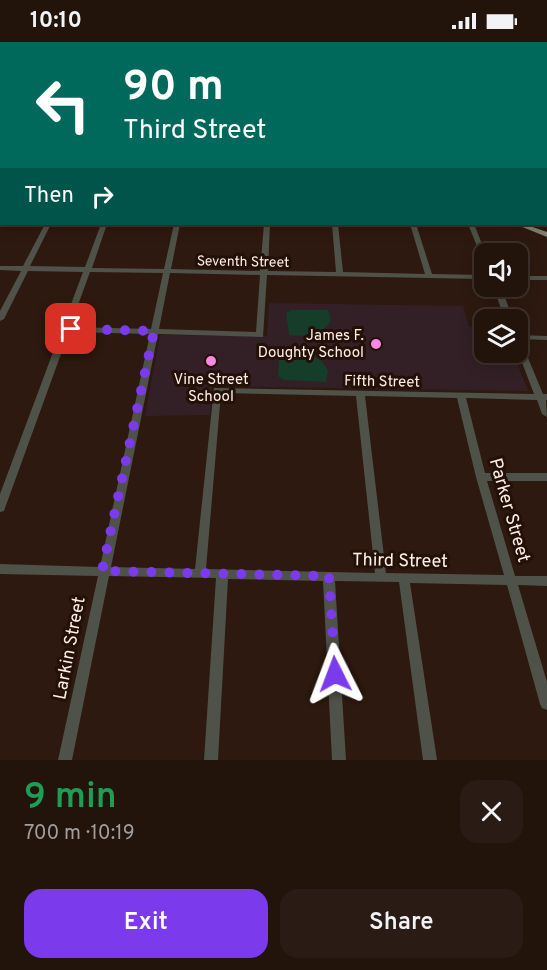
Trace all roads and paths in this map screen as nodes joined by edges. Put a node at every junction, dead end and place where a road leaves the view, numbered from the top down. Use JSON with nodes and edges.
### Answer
{"nodes":[{"id":1,"x":48,"y":225,"type":"edge"},
{"id":2,"x":104,"y":225,"type":"edge"},
{"id":3,"x":177,"y":225,"type":"edge"},
{"id":4,"x":267,"y":225,"type":"edge"},
{"id":5,"x":335,"y":225,"type":"edge"},
{"id":6,"x":412,"y":225,"type":"edge"},
{"id":7,"x":471,"y":225,"type":"edge"},
{"id":8,"x":522,"y":225,"type":"edge"},
{"id":9,"x":547,"y":235,"type":"edge"},
{"id":10,"x":479,"y":243,"type":"edge"},
{"id":11,"x":0,"y":268,"type":"edge"},
{"id":12,"x":26,"y":269,"type":"junction"},
{"id":13,"x":87,"y":269,"type":"junction"},
{"id":14,"x":167,"y":271,"type":"junction"},
{"id":15,"x":265,"y":273,"type":"junction"},
{"id":16,"x":340,"y":275,"type":"junction"},
{"id":17,"x":429,"y":276,"type":"junction"},
{"id":18,"x":474,"y":277,"type":"edge"},
{"id":19,"x":528,"y":278,"type":"edge"},
{"id":20,"x":547,"y":278,"type":"edge"},
{"id":21,"x":0,"y":319,"type":"edge"},
{"id":22,"x":65,"y":329,"type":"junction"},
{"id":23,"x":154,"y":331,"type":"junction"},
{"id":24,"x":528,"y":337,"type":"edge"},
{"id":25,"x":547,"y":338,"type":"edge"},
{"id":26,"x":528,"y":363,"type":"edge"},
{"id":27,"x":360,"y":394,"type":"junction"},
{"id":28,"x":461,"y":395,"type":"junction"},
{"id":29,"x":544,"y":397,"type":"edge"},
{"id":30,"x":547,"y":414,"type":"edge"},
{"id":31,"x":481,"y":477,"type":"junction"},
{"id":32,"x":547,"y":477,"type":"edge"},
{"id":33,"x":0,"y":508,"type":"edge"},
{"id":34,"x":0,"y":569,"type":"edge"},
{"id":35,"x":102,"y":571,"type":"junction"},
{"id":36,"x":200,"y":573,"type":"junction"},
{"id":37,"x":222,"y":574,"type":"junction"},
{"id":38,"x":329,"y":576,"type":"junction"},
{"id":39,"x":381,"y":578,"type":"junction"},
{"id":40,"x":404,"y":578,"type":"junction"},
{"id":41,"x":512,"y":580,"type":"junction"},
{"id":42,"x":547,"y":581,"type":"edge"},
{"id":43,"x":547,"y":704,"type":"edge"},
{"id":44,"x":65,"y":760,"type":"edge"},
{"id":45,"x":211,"y":760,"type":"edge"},
{"id":46,"x":339,"y":760,"type":"edge"},
{"id":47,"x":430,"y":760,"type":"edge"}],
"edges":[{"from":1,"to":12,"type":"street"},
{"from":2,"to":13,"type":"street"},
{"from":3,"to":14,"type":"street","name":"Larkin Street"},
{"from":4,"to":15,"type":"street"},
{"from":5,"to":16,"type":"street"},
{"from":6,"to":17,"type":"street"},
{"from":7,"to":10,"type":"street"},
{"from":8,"to":9,"type":"main road"},
{"from":11,"to":12,"type":"street","name":"Seventh Street"},
{"from":12,"to":13,"type":"street","name":"Seventh Street"},
{"from":12,"to":21,"type":"street"},
{"from":13,"to":14,"type":"street","name":"Seventh Street"},
{"from":13,"to":22,"type":"street"},
{"from":14,"to":15,"type":"street","name":"Seventh Street"},
{"from":14,"to":23,"type":"street","name":"Larkin Street"},
{"from":15,"to":16,"type":"street","name":"Seventh Street"},
{"from":15,"to":23,"type":"street"},
{"from":16,"to":17,"type":"street","name":"Seventh Street"},
{"from":17,"to":18,"type":"street","name":"Seventh Street"},
{"from":19,"to":20,"type":"street"},
{"from":22,"to":23,"type":"street"},
{"from":22,"to":33,"type":"street"},
{"from":23,"to":35,"type":"street","name":"Larkin Street"},
{"from":24,"to":25,"type":"street"},
{"from":26,"to":29,"type":"street"},
{"from":27,"to":28,"type":"street","name":"Fifth Street"},
{"from":27,"to":36,"type":"street","name":"Fifth Street"},
{"from":27,"to":39,"type":"street"},
{"from":28,"to":29,"type":"street","name":"Fifth Street"},
{"from":28,"to":31,"type":"street","name":"Parker Street"},
{"from":29,"to":30,"type":"street"},
{"from":31,"to":32,"type":"street"},
{"from":31,"to":41,"type":"street","name":"Parker Street"},
{"from":34,"to":35,"type":"street","name":"Third Street"},
{"from":35,"to":36,"type":"street","name":"Third Street"},
{"from":35,"to":44,"type":"street","name":"Larkin Street"},
{"from":36,"to":37,"type":"street","name":"Third Street"},
{"from":37,"to":38,"type":"street","name":"Third Street"},
{"from":37,"to":45,"type":"street"},
{"from":38,"to":39,"type":"street","name":"Third Street"},
{"from":38,"to":46,"type":"street"},
{"from":39,"to":40,"type":"street","name":"Third Street"},
{"from":40,"to":41,"type":"street","name":"Third Street"},
{"from":40,"to":47,"type":"street"},
{"from":41,"to":42,"type":"street","name":"Third Street"},
{"from":41,"to":43,"type":"street","name":"Parker Street"}]}
